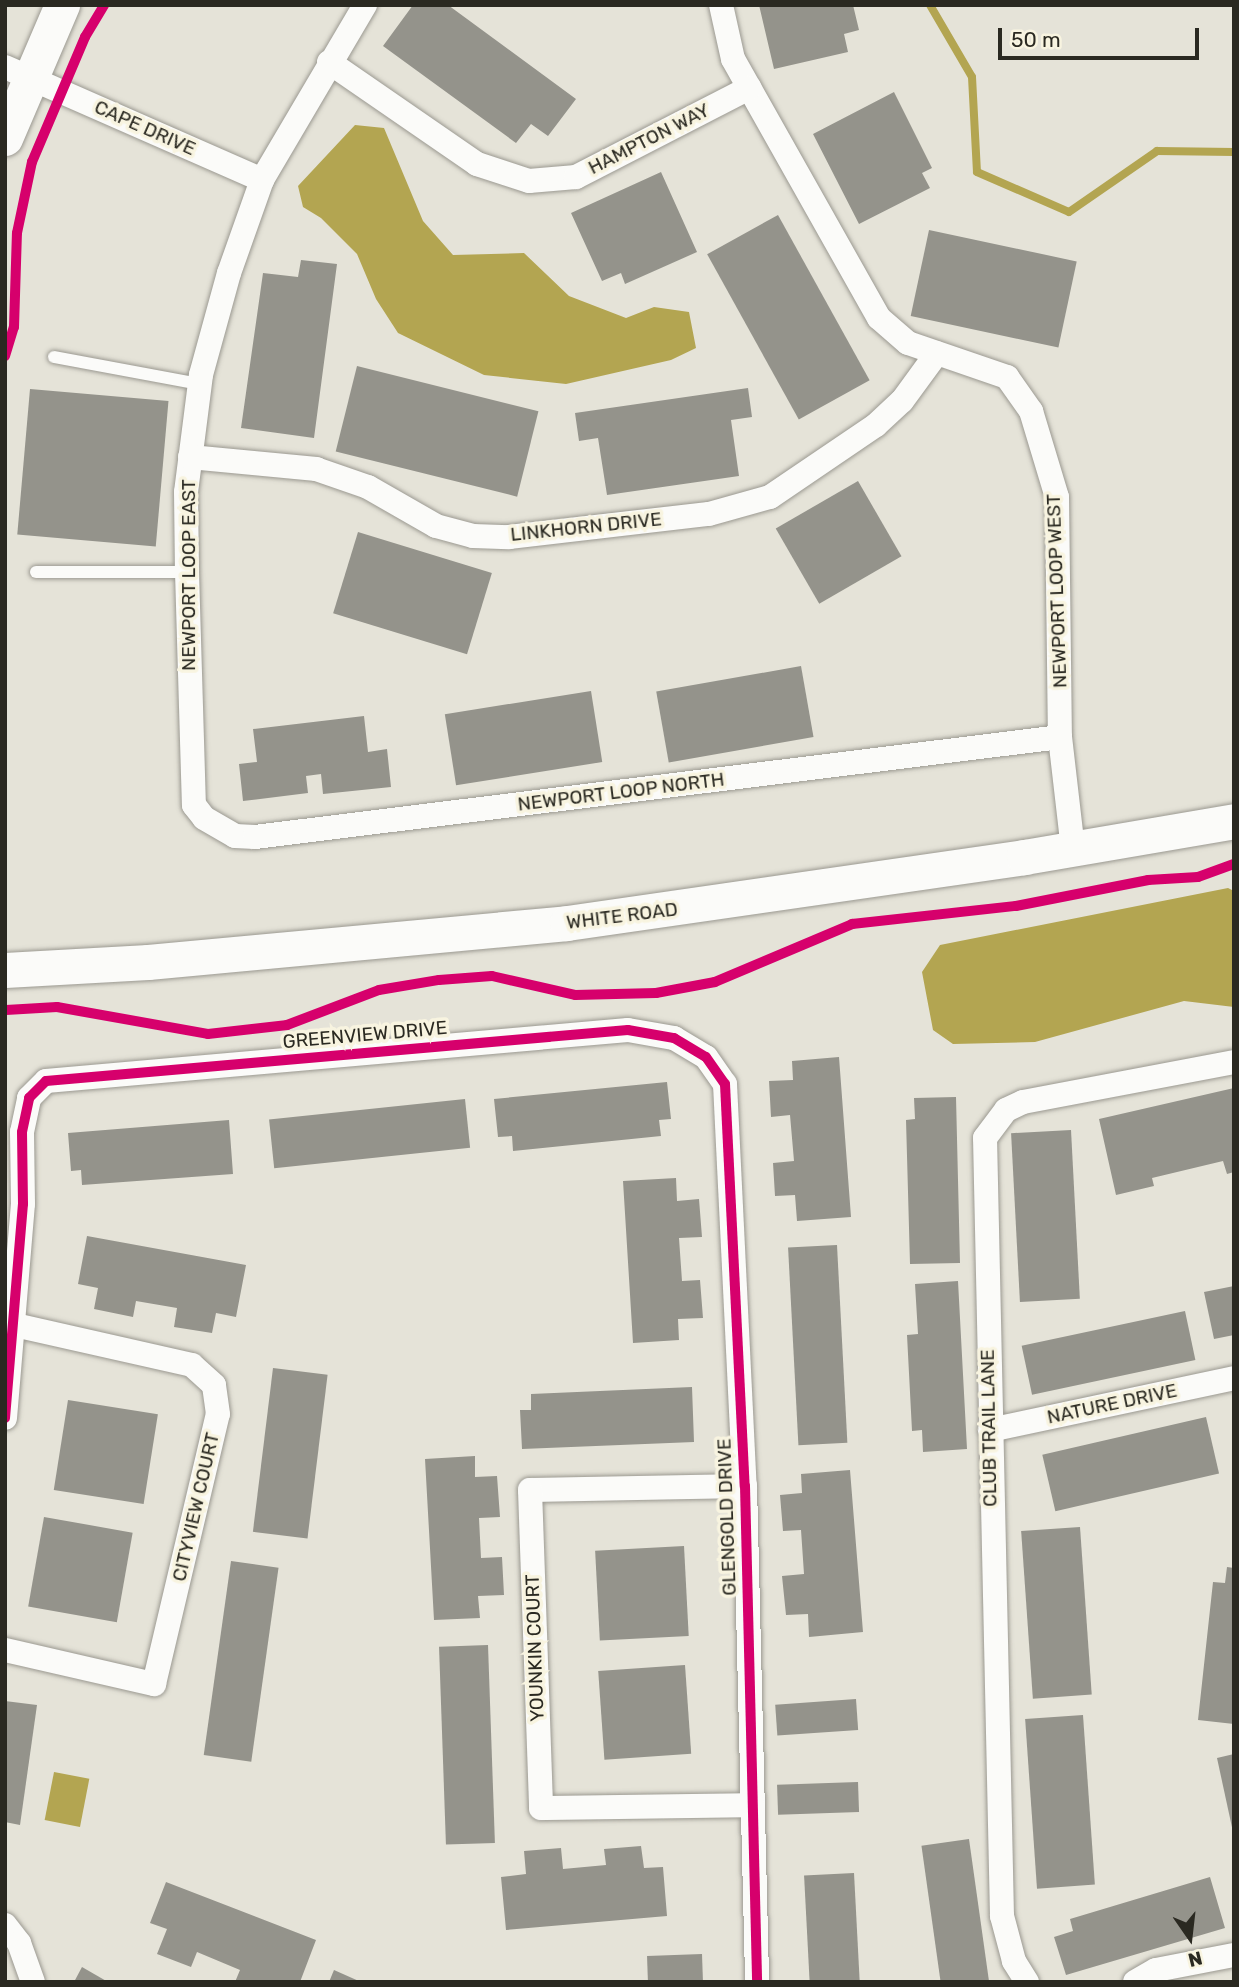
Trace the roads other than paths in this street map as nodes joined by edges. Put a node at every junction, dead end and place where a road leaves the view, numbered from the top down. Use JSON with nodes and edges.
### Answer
{"nodes":[{"id":1,"x":62,"y":5,"type":"edge"},
{"id":2,"x":365,"y":5,"type":"edge"},
{"id":3,"x":721,"y":5,"type":"edge"},
{"id":4,"x":329,"y":62,"type":"junction"},
{"id":5,"x":17,"y":72,"type":"edge"},
{"id":6,"x":749,"y":88,"type":"junction"},
{"id":7,"x":5,"y":138,"type":"edge"},
{"id":8,"x":262,"y":180,"type":"junction"},
{"id":9,"x":937,"y":353,"type":"junction"},
{"id":10,"x":54,"y":356,"type":"dead end"},
{"id":11,"x":200,"y":384,"type":"junction"},
{"id":12,"x":190,"y":457,"type":"junction"},
{"id":13,"x":36,"y":572,"type":"dead end"},
{"id":14,"x":187,"y":572,"type":"junction"},
{"id":15,"x":1059,"y":737,"type":"junction"},
{"id":16,"x":194,"y":805,"type":"joint"},
{"id":17,"x":1234,"y":821,"type":"edge"},
{"id":18,"x":1073,"y":849,"type":"junction"},
{"id":19,"x":5,"y":971,"type":"edge"},
{"id":20,"x":706,"y":1057,"type":"joint"},
{"id":21,"x":1234,"y":1062,"type":"edge"},
{"id":22,"x":15,"y":1325,"type":"junction"},
{"id":23,"x":1234,"y":1378,"type":"edge"},
{"id":24,"x":5,"y":1418,"type":"edge"},
{"id":25,"x":989,"y":1430,"type":"junction"},
{"id":26,"x":745,"y":1486,"type":"junction"},
{"id":27,"x":5,"y":1650,"type":"edge"},
{"id":28,"x":752,"y":1805,"type":"junction"},
{"id":29,"x":5,"y":1925,"type":"edge"},
{"id":30,"x":1234,"y":1955,"type":"edge"},
{"id":31,"x":33,"y":1982,"type":"edge"},
{"id":32,"x":757,"y":1982,"type":"edge"},
{"id":33,"x":1027,"y":1982,"type":"edge"},
{"id":34,"x":1135,"y":1982,"type":"edge"}],
"edges":[{"from":1,"to":5,"type":"street"},
{"from":2,"to":4,"type":"street","name":"NEWPORT LOOP EAST"},
{"from":3,"to":6,"type":"street","name":"NEWPORT LOOP WEST"},
{"from":4,"to":6,"type":"street","name":"HAMPTON WAY"},
{"from":4,"to":8,"type":"street","name":"NEWPORT LOOP EAST"},
{"from":5,"to":7,"type":"street"},
{"from":5,"to":8,"type":"street","name":"CAPE DRIVE"},
{"from":6,"to":9,"type":"street","name":"NEWPORT LOOP WEST"},
{"from":8,"to":11,"type":"street","name":"NEWPORT LOOP EAST"},
{"from":9,"to":12,"type":"street","name":"LINKHORN DRIVE"},
{"from":9,"to":15,"type":"street","name":"NEWPORT LOOP WEST"},
{"from":10,"to":11,"type":"lane"},
{"from":11,"to":12,"type":"street","name":"NEWPORT LOOP EAST"},
{"from":12,"to":14,"type":"street","name":"NEWPORT LOOP EAST"},
{"from":13,"to":14,"type":"lane"},
{"from":14,"to":16,"type":"street","name":"NEWPORT LOOP EAST"},
{"from":15,"to":16,"type":"street","name":"NEWPORT LOOP NORTH"},
{"from":15,"to":18,"type":"street","name":"NEWPORT LOOP WEST"},
{"from":17,"to":18,"type":"street","name":"WHITE ROAD"},
{"from":18,"to":19,"type":"street","name":"WHITE ROAD"},
{"from":20,"to":22,"type":"street","name":"GREENVIEW DRIVE"},
{"from":20,"to":26,"type":"street","name":"GLENGOLD DRIVE"},
{"from":21,"to":25,"type":"street","name":"CLUB TRAIL LANE"},
{"from":22,"to":24,"type":"street"},
{"from":22,"to":27,"type":"street","name":"CITYVIEW COURT"},
{"from":23,"to":25,"type":"street","name":"NATURE DRIVE"},
{"from":25,"to":33,"type":"street","name":"CLUB TRAIL LANE"},
{"from":26,"to":28,"type":"street","name":"GLENGOLD DRIVE"},
{"from":26,"to":28,"type":"street","name":"YOUNKIN COURT"},
{"from":28,"to":32,"type":"street","name":"GLENGOLD DRIVE"},
{"from":29,"to":31,"type":"street"},
{"from":30,"to":34,"type":"street"}]}
